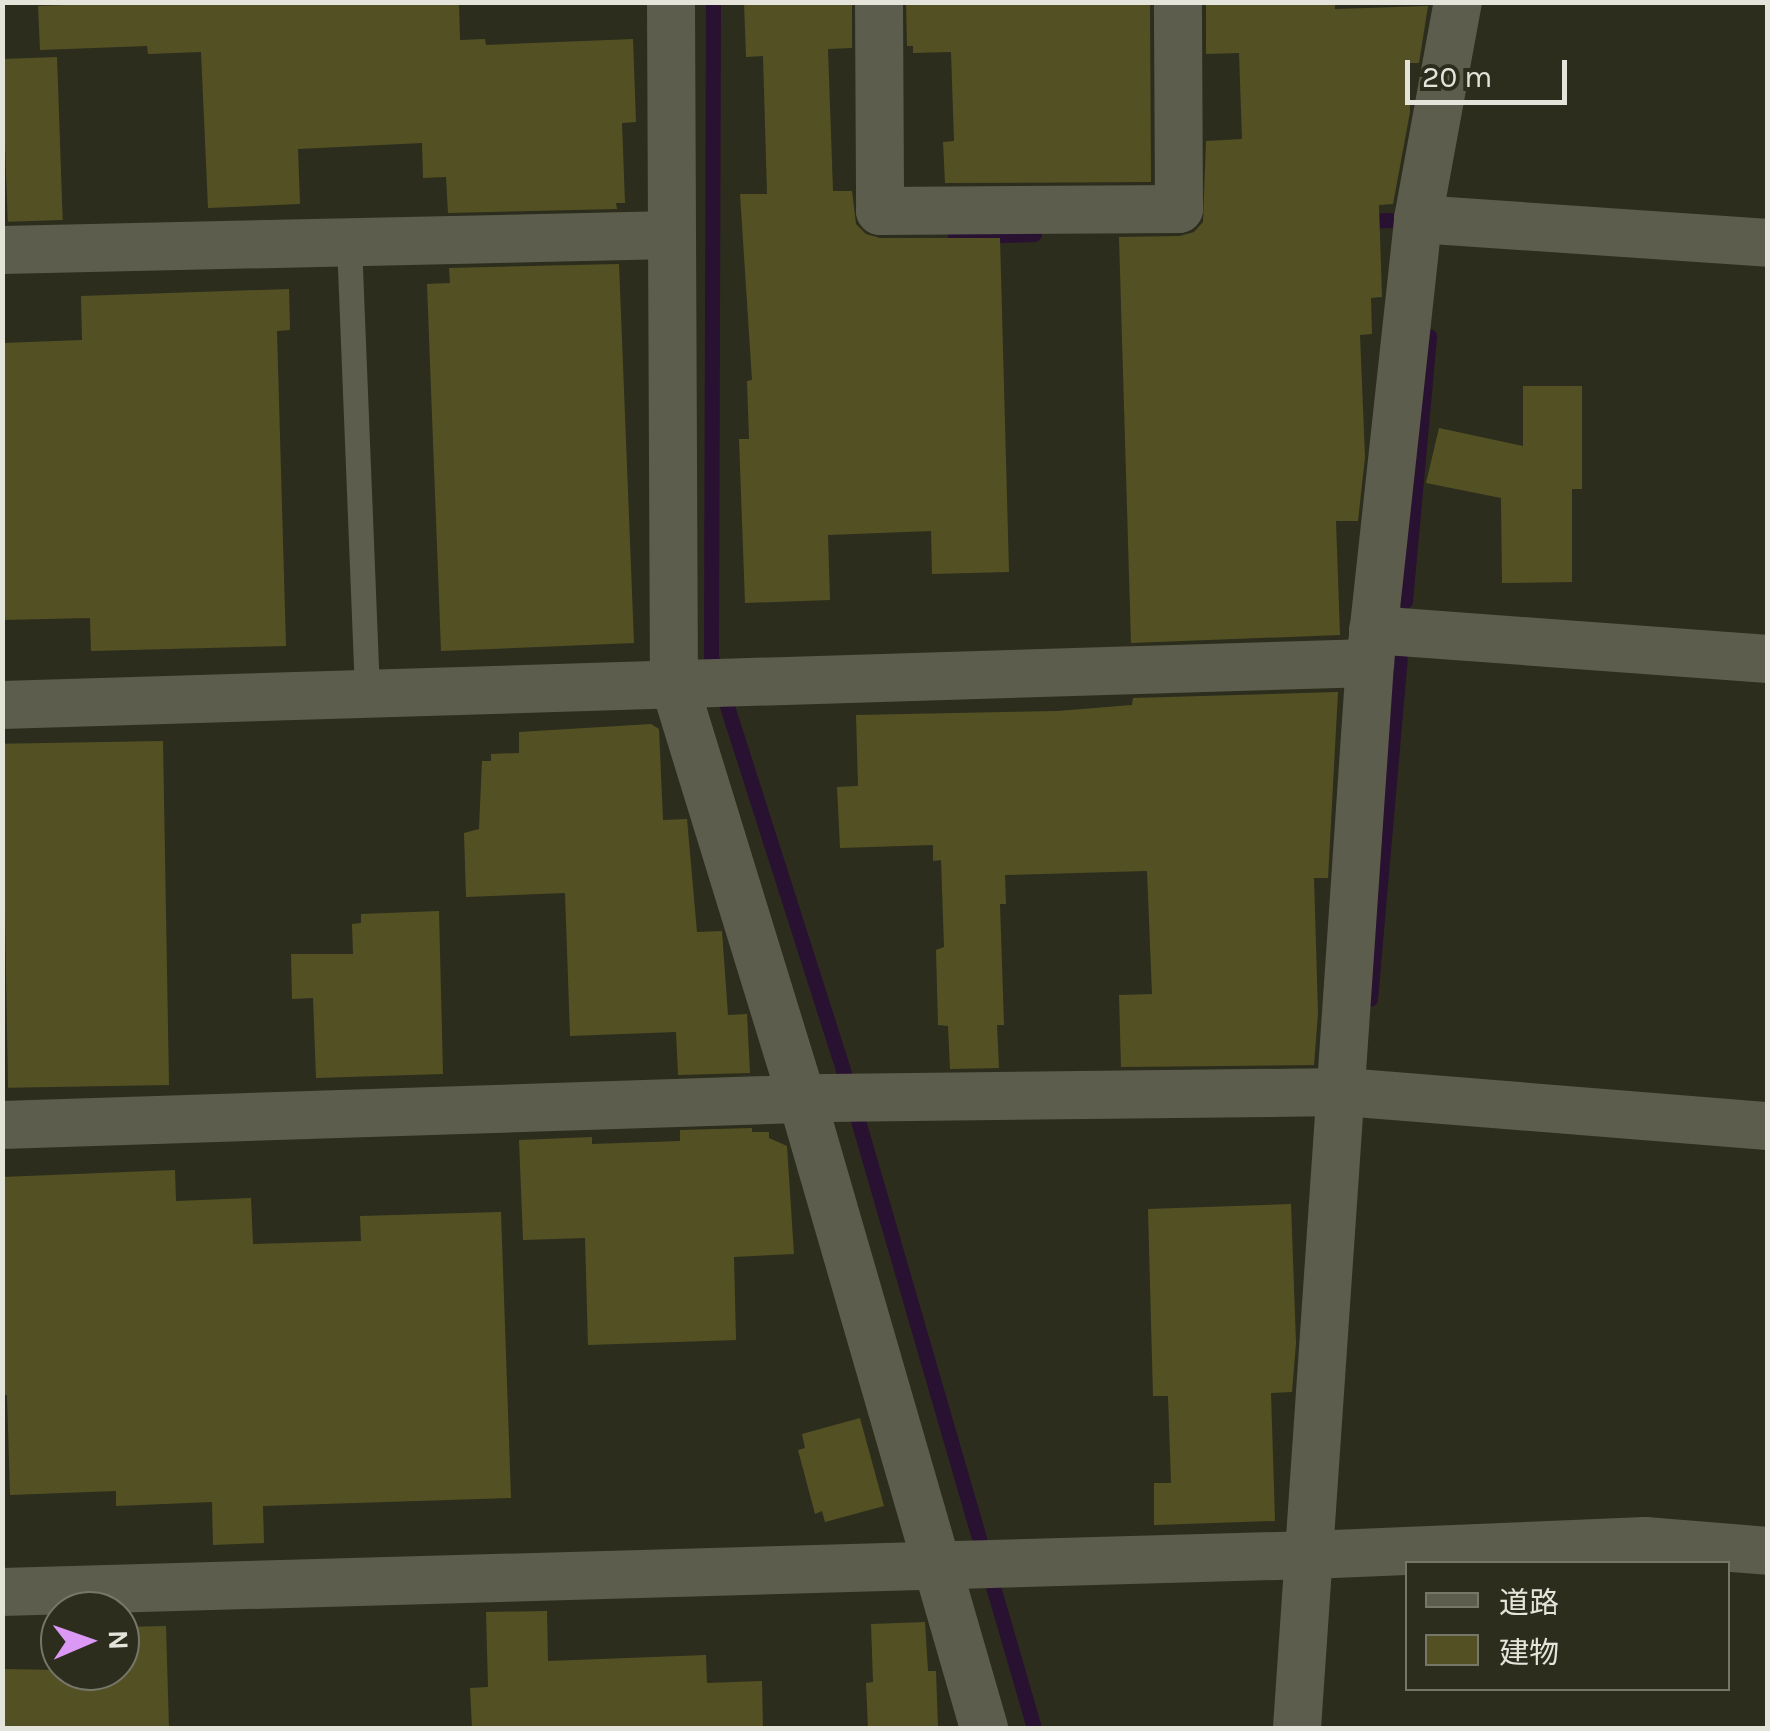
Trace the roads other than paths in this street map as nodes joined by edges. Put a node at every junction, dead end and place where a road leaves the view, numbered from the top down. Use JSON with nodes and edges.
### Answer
{"nodes":[{"id":1,"x":671,"y":2,"type":"edge"},
{"id":2,"x":879,"y":2,"type":"edge"},
{"id":3,"x":1178,"y":2,"type":"edge"},
{"id":4,"x":1458,"y":2,"type":"edge"},
{"id":5,"x":1418,"y":220,"type":"junction"},
{"id":6,"x":672,"y":235,"type":"junction"},
{"id":7,"x":349,"y":243,"type":"junction"},
{"id":8,"x":1768,"y":243,"type":"edge"},
{"id":9,"x":2,"y":250,"type":"edge"},
{"id":10,"x":1372,"y":646,"type":"junction"},
{"id":11,"x":1768,"y":660,"type":"edge"},
{"id":12,"x":706,"y":683,"type":"junction"},
{"id":13,"x":367,"y":694,"type":"junction"},
{"id":14,"x":2,"y":705,"type":"edge"},
{"id":15,"x":1344,"y":1092,"type":"junction"},
{"id":16,"x":831,"y":1098,"type":"junction"},
{"id":17,"x":2,"y":1125,"type":"edge"},
{"id":18,"x":1768,"y":1126,"type":"edge"},
{"id":19,"x":1768,"y":1550,"type":"edge"},
{"id":20,"x":1310,"y":1555,"type":"junction"},
{"id":21,"x":967,"y":1564,"type":"junction"},
{"id":22,"x":2,"y":1592,"type":"edge"},
{"id":23,"x":984,"y":1728,"type":"edge"},
{"id":24,"x":1297,"y":1728,"type":"edge"}],
"edges":[{"from":1,"to":6,"type":"street"},
{"from":2,"to":3,"type":"street"},
{"from":4,"to":5,"type":"street"},
{"from":5,"to":8,"type":"street"},
{"from":5,"to":10,"type":"street"},
{"from":6,"to":7,"type":"street"},
{"from":6,"to":12,"type":"street"},
{"from":7,"to":9,"type":"street"},
{"from":7,"to":13,"type":"lane"},
{"from":10,"to":11,"type":"street"},
{"from":10,"to":12,"type":"street"},
{"from":10,"to":15,"type":"street"},
{"from":12,"to":13,"type":"street"},
{"from":12,"to":16,"type":"street"},
{"from":13,"to":14,"type":"street"},
{"from":15,"to":16,"type":"street"},
{"from":15,"to":18,"type":"street"},
{"from":15,"to":20,"type":"street"},
{"from":16,"to":17,"type":"street"},
{"from":16,"to":21,"type":"street"},
{"from":19,"to":20,"type":"street"},
{"from":20,"to":21,"type":"street"},
{"from":20,"to":24,"type":"street"},
{"from":21,"to":22,"type":"street"},
{"from":21,"to":23,"type":"street"}]}
